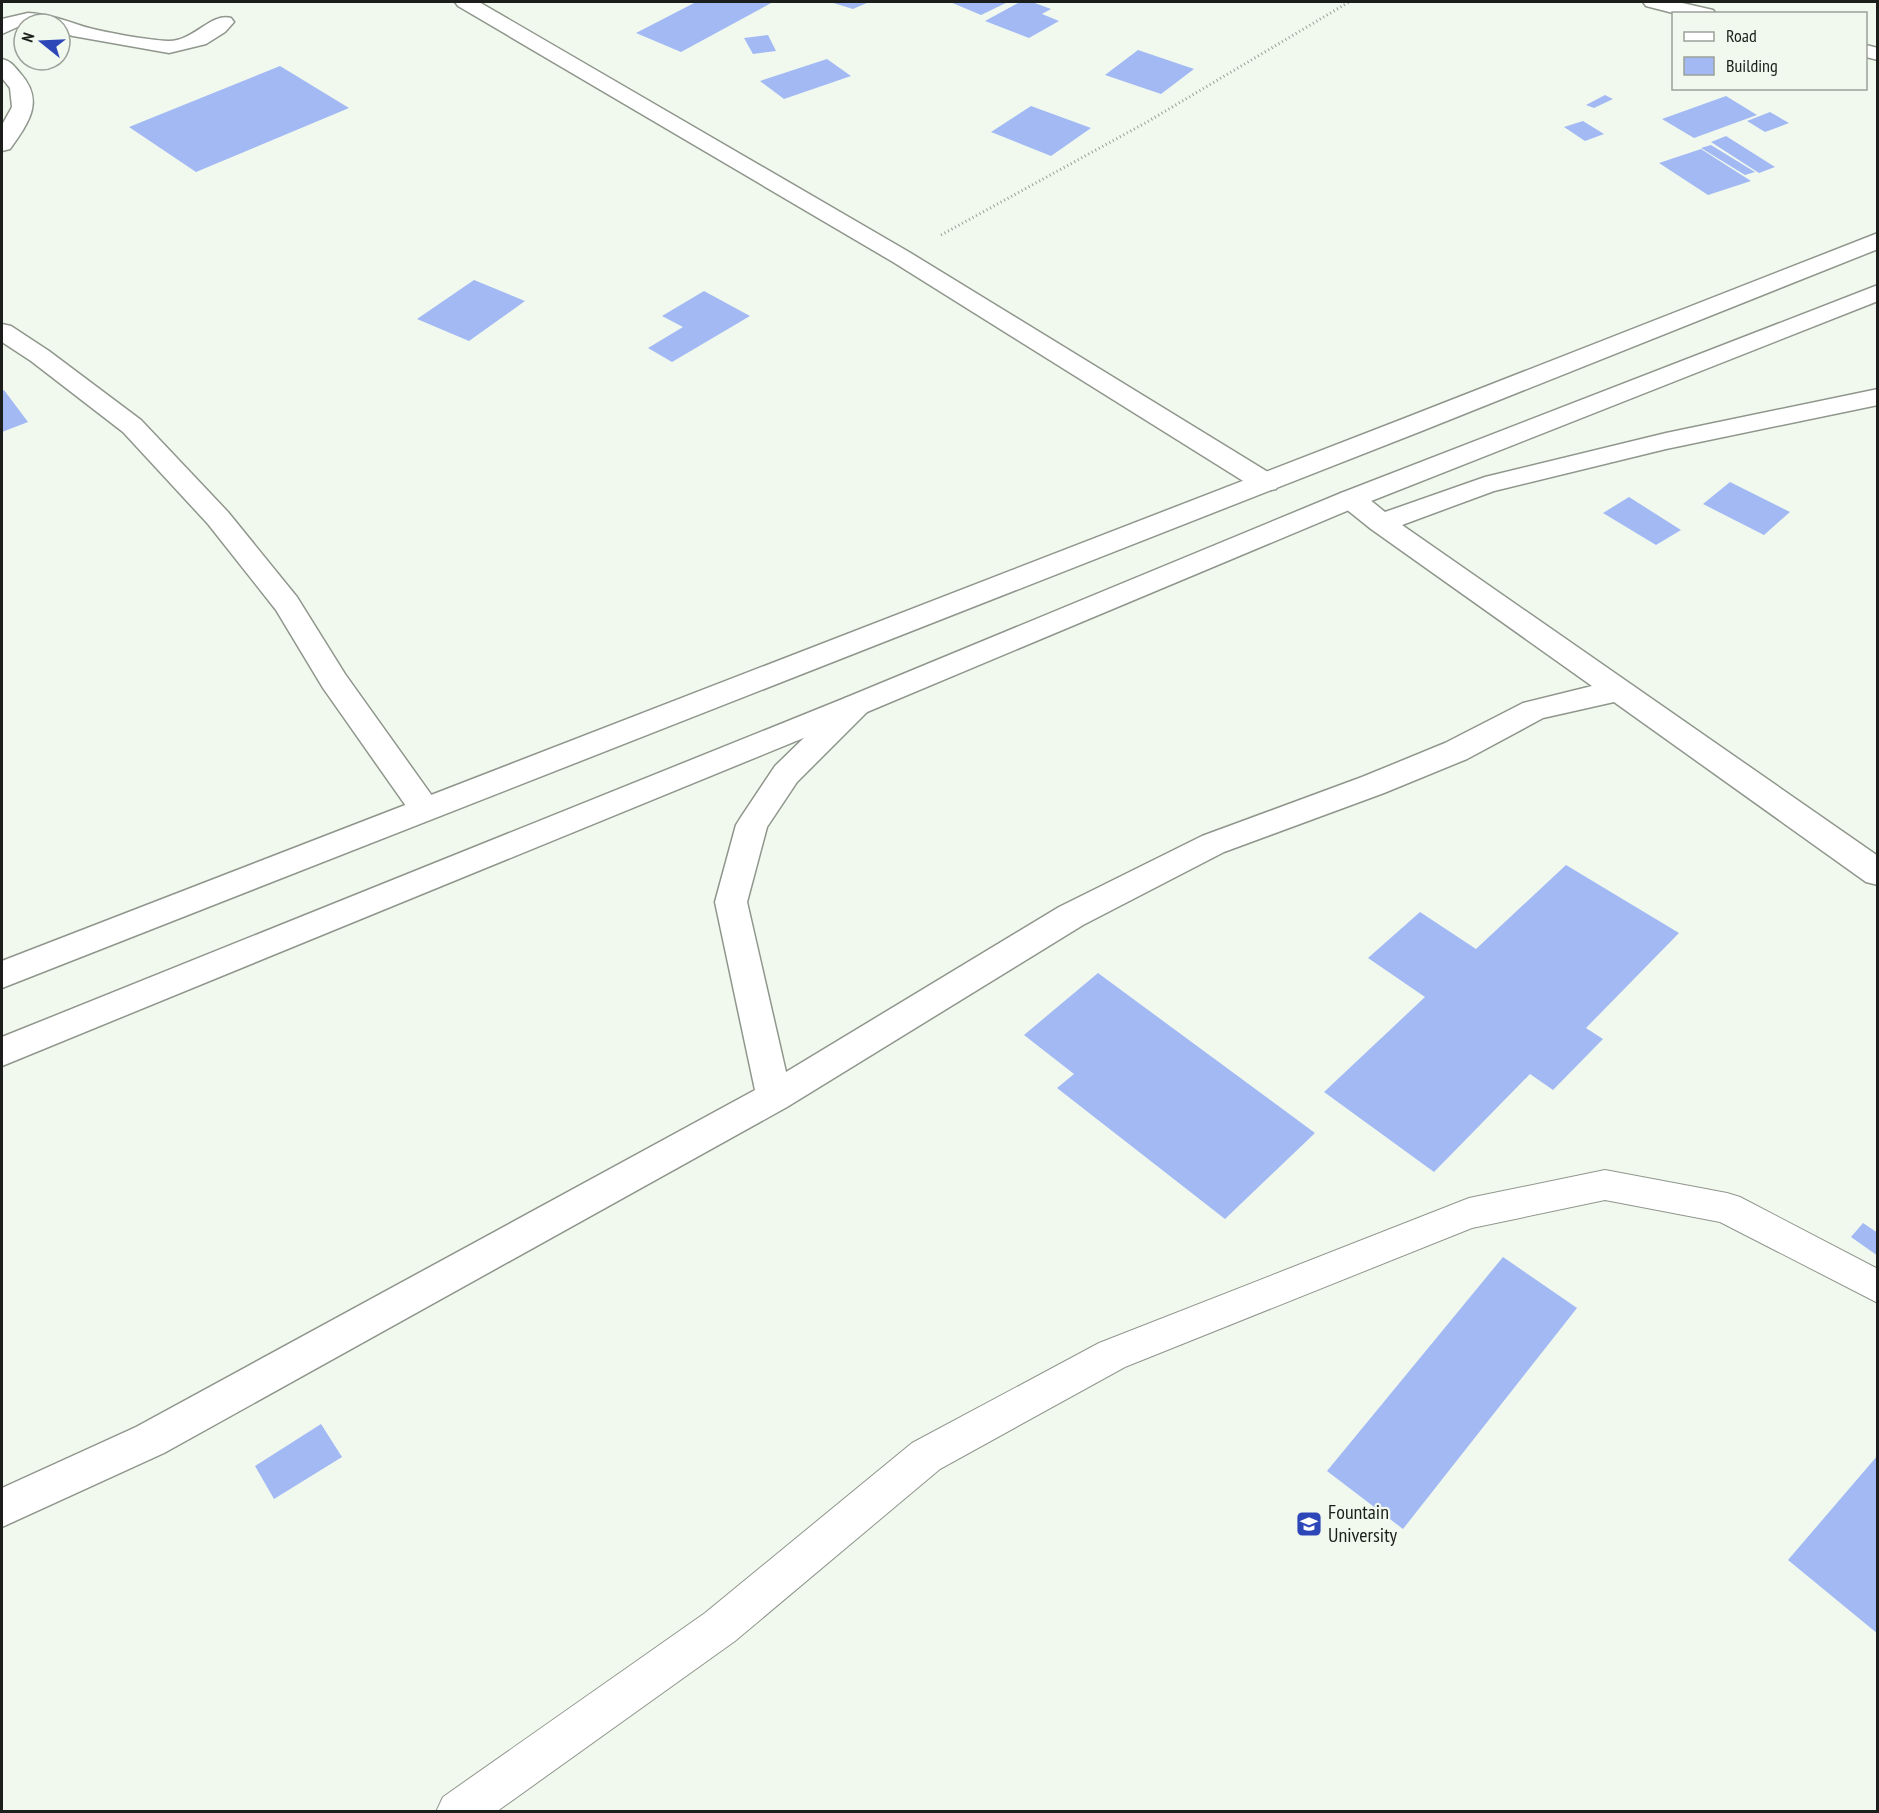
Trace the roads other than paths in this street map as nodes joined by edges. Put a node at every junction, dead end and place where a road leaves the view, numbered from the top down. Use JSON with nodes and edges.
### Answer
{"nodes":[{"id":1,"x":465,"y":2,"type":"edge"},
{"id":2,"x":1653,"y":2,"type":"edge"},
{"id":3,"x":1698,"y":12,"type":"edge"},
{"id":4,"x":224,"y":22,"type":"dead end"},
{"id":5,"x":72,"y":30,"type":"edge"},
{"id":6,"x":2,"y":65,"type":"edge"},
{"id":7,"x":2,"y":144,"type":"edge"},
{"id":8,"x":1878,"y":240,"type":"edge"},
{"id":9,"x":1878,"y":292,"type":"edge"},
{"id":10,"x":2,"y":331,"type":"edge"},
{"id":11,"x":1878,"y":397,"type":"edge"},
{"id":12,"x":1266,"y":483,"type":"junction"},
{"id":13,"x":1351,"y":500,"type":"junction"},
{"id":14,"x":1381,"y":523,"type":"junction"},
{"id":15,"x":1620,"y":690,"type":"junction"},
{"id":16,"x":856,"y":705,"type":"junction"},
{"id":17,"x":424,"y":808,"type":"junction"},
{"id":18,"x":1878,"y":873,"type":"edge"},
{"id":19,"x":2,"y":975,"type":"edge"},
{"id":20,"x":2,"y":1052,"type":"edge"},
{"id":21,"x":774,"y":1097,"type":"junction"},
{"id":22,"x":1878,"y":1287,"type":"edge"},
{"id":23,"x":2,"y":1508,"type":"edge"},
{"id":24,"x":458,"y":1812,"type":"edge"}],
"edges":[{"from":1,"to":12,"type":"main road"},
{"from":2,"to":3,"type":"main road"},
{"from":4,"to":5,"type":"main road"},
{"from":6,"to":7,"type":"main road"},
{"from":8,"to":12,"type":"main road"},
{"from":9,"to":13,"type":"main road"},
{"from":10,"to":17,"type":"main road"},
{"from":11,"to":14,"type":"main road"},
{"from":12,"to":17,"type":"main road"},
{"from":13,"to":14,"type":"main road"},
{"from":13,"to":16,"type":"main road"},
{"from":14,"to":15,"type":"main road"},
{"from":15,"to":18,"type":"main road"},
{"from":15,"to":21,"type":"main road"},
{"from":16,"to":20,"type":"main road"},
{"from":16,"to":21,"type":"main road"},
{"from":17,"to":19,"type":"main road"},
{"from":21,"to":23,"type":"main road"},
{"from":22,"to":24,"type":"lane"}]}
